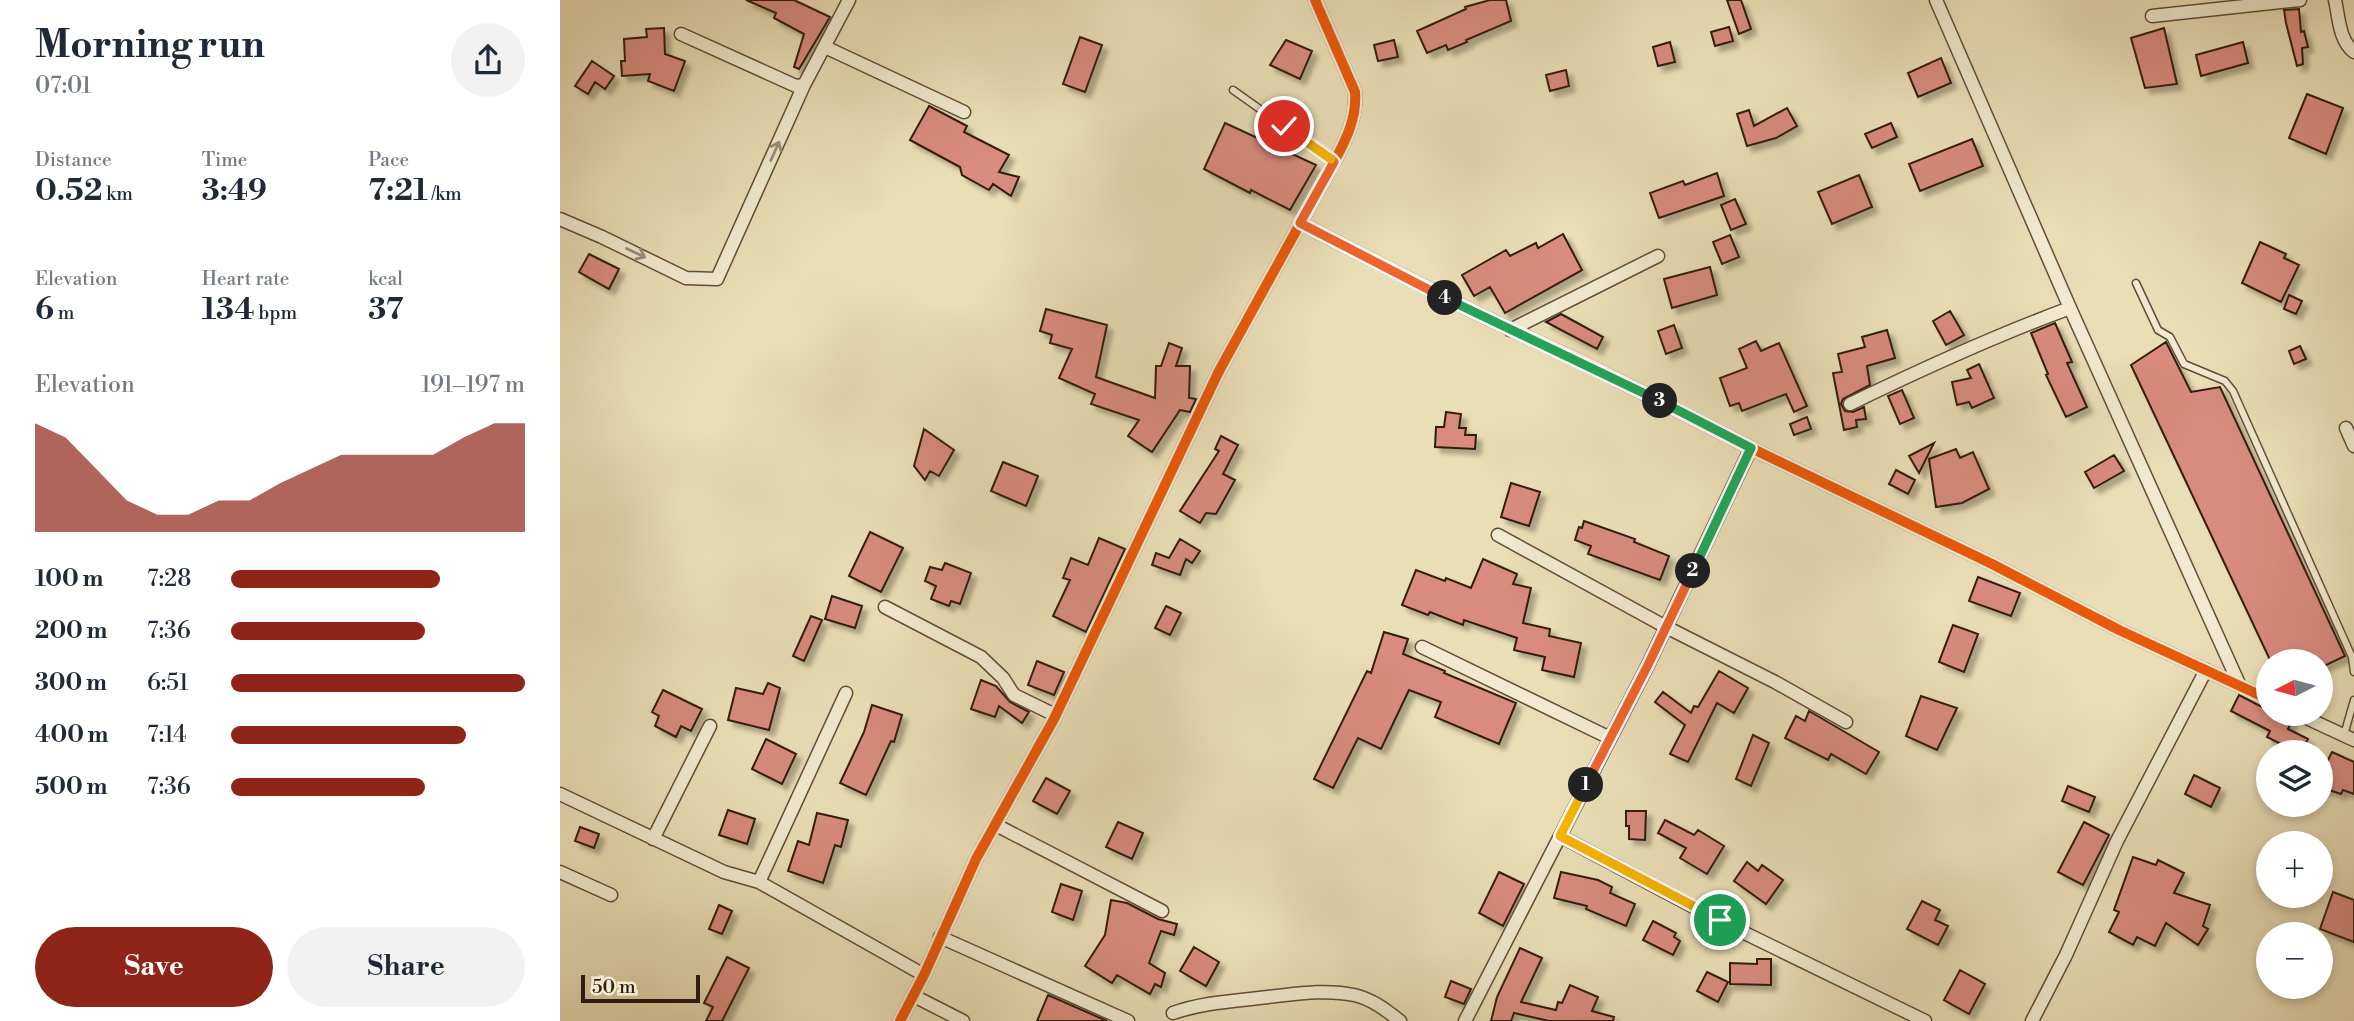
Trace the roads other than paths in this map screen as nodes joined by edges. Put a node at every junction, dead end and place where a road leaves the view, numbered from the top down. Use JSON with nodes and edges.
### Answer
{"nodes":[{"id":1,"x":849,"y":0,"type":"edge"},
{"id":2,"x":1315,"y":0,"type":"edge"},
{"id":3,"x":1936,"y":0,"type":"edge"},
{"id":4,"x":2300,"y":0,"type":"edge"},
{"id":5,"x":2335,"y":0,"type":"edge"},
{"id":6,"x":2152,"y":16,"type":"dead end"},
{"id":7,"x":681,"y":34,"type":"dead end"},
{"id":8,"x":825,"y":47,"type":"junction"},
{"id":9,"x":2354,"y":52,"type":"edge"},
{"id":10,"x":804,"y":85,"type":"junction"},
{"id":11,"x":1233,"y":90,"type":"dead end"},
{"id":12,"x":964,"y":112,"type":"dead end"},
{"id":13,"x":1334,"y":162,"type":"junction"},
{"id":14,"x":560,"y":219,"type":"edge"},
{"id":15,"x":1300,"y":223,"type":"junction"},
{"id":16,"x":1658,"y":256,"type":"dead end"},
{"id":17,"x":2136,"y":283,"type":"dead end"},
{"id":18,"x":2070,"y":308,"type":"junction"},
{"id":19,"x":1510,"y":330,"type":"junction"},
{"id":20,"x":1850,"y":404,"type":"dead end"},
{"id":21,"x":2346,"y":428,"type":"dead end"},
{"id":22,"x":2354,"y":446,"type":"edge"},
{"id":23,"x":1751,"y":448,"type":"junction"},
{"id":24,"x":1498,"y":535,"type":"dead end"},
{"id":25,"x":885,"y":607,"type":"dead end"},
{"id":26,"x":1666,"y":627,"type":"junction"},
{"id":27,"x":1422,"y":647,"type":"dead end"},
{"id":28,"x":2206,"y":670,"type":"junction"},
{"id":29,"x":2354,"y":672,"type":"edge"},
{"id":30,"x":2240,"y":686,"type":"junction"},
{"id":31,"x":846,"y":693,"type":"dead end"},
{"id":32,"x":2256,"y":693,"type":"edge"},
{"id":33,"x":2354,"y":700,"type":"edge"},
{"id":34,"x":1055,"y":715,"type":"junction"},
{"id":35,"x":1846,"y":722,"type":"dead end"},
{"id":36,"x":710,"y":726,"type":"dead end"},
{"id":37,"x":2324,"y":726,"type":"edge"},
{"id":38,"x":1611,"y":738,"type":"junction"},
{"id":39,"x":2349,"y":738,"type":"edge"},
{"id":40,"x":560,"y":794,"type":"edge"},
{"id":41,"x":996,"y":825,"type":"junction"},
{"id":42,"x":1560,"y":836,"type":"junction"},
{"id":43,"x":653,"y":839,"type":"junction"},
{"id":44,"x":560,"y":872,"type":"edge"},
{"id":45,"x":759,"y":882,"type":"junction"},
{"id":46,"x":611,"y":895,"type":"dead end"},
{"id":47,"x":1162,"y":911,"type":"dead end"},
{"id":48,"x":940,"y":937,"type":"junction"},
{"id":49,"x":924,"y":975,"type":"junction"},
{"id":50,"x":914,"y":996,"type":"junction"},
{"id":51,"x":1173,"y":1013,"type":"dead end"},
{"id":52,"x":900,"y":1021,"type":"edge"},
{"id":53,"x":963,"y":1021,"type":"edge"},
{"id":54,"x":1128,"y":1021,"type":"edge"},
{"id":55,"x":1400,"y":1021,"type":"edge"},
{"id":56,"x":1465,"y":1021,"type":"edge"},
{"id":57,"x":1925,"y":1021,"type":"edge"},
{"id":58,"x":2032,"y":1021,"type":"edge"}],
"edges":[{"from":1,"to":8,"type":"street"},
{"from":2,"to":13,"type":"street"},
{"from":3,"to":18,"type":"street"},
{"from":4,"to":6,"type":"street"},
{"from":5,"to":9,"type":"street"},
{"from":7,"to":10,"type":"street"},
{"from":8,"to":10,"type":"street"},
{"from":8,"to":12,"type":"street"},
{"from":14,"to":10,"type":"street","one_way":true},
{"from":11,"to":13,"type":"lane"},
{"from":13,"to":15,"type":"street"},
{"from":15,"to":19,"type":"street"},
{"from":15,"to":34,"type":"street"},
{"from":16,"to":19,"type":"street"},
{"from":17,"to":29,"type":"lane"},
{"from":18,"to":20,"type":"street"},
{"from":18,"to":30,"type":"street"},
{"from":19,"to":23,"type":"street"},
{"from":21,"to":22,"type":"street"},
{"from":23,"to":26,"type":"street"},
{"from":23,"to":28,"type":"street"},
{"from":24,"to":26,"type":"street"},
{"from":25,"to":34,"type":"street"},
{"from":26,"to":35,"type":"street"},
{"from":26,"to":38,"type":"street"},
{"from":27,"to":38,"type":"street"},
{"from":28,"to":30,"type":"street"},
{"from":28,"to":58,"type":"street"},
{"from":30,"to":32,"type":"street"},
{"from":31,"to":45,"type":"street"},
{"from":33,"to":39,"type":"lane"},
{"from":34,"to":41,"type":"street"},
{"from":36,"to":43,"type":"street"},
{"from":37,"to":39,"type":"street"},
{"from":38,"to":42,"type":"street"},
{"from":40,"to":43,"type":"street"},
{"from":41,"to":47,"type":"street"},
{"from":41,"to":48,"type":"street"},
{"from":42,"to":56,"type":"street"},
{"from":42,"to":57,"type":"street"},
{"from":43,"to":45,"type":"street"},
{"from":44,"to":46,"type":"street"},
{"from":45,"to":49,"type":"street"},
{"from":48,"to":49,"type":"street"},
{"from":48,"to":54,"type":"street"},
{"from":49,"to":50,"type":"street"},
{"from":50,"to":52,"type":"street"},
{"from":50,"to":53,"type":"street"},
{"from":51,"to":55,"type":"street"}]}
